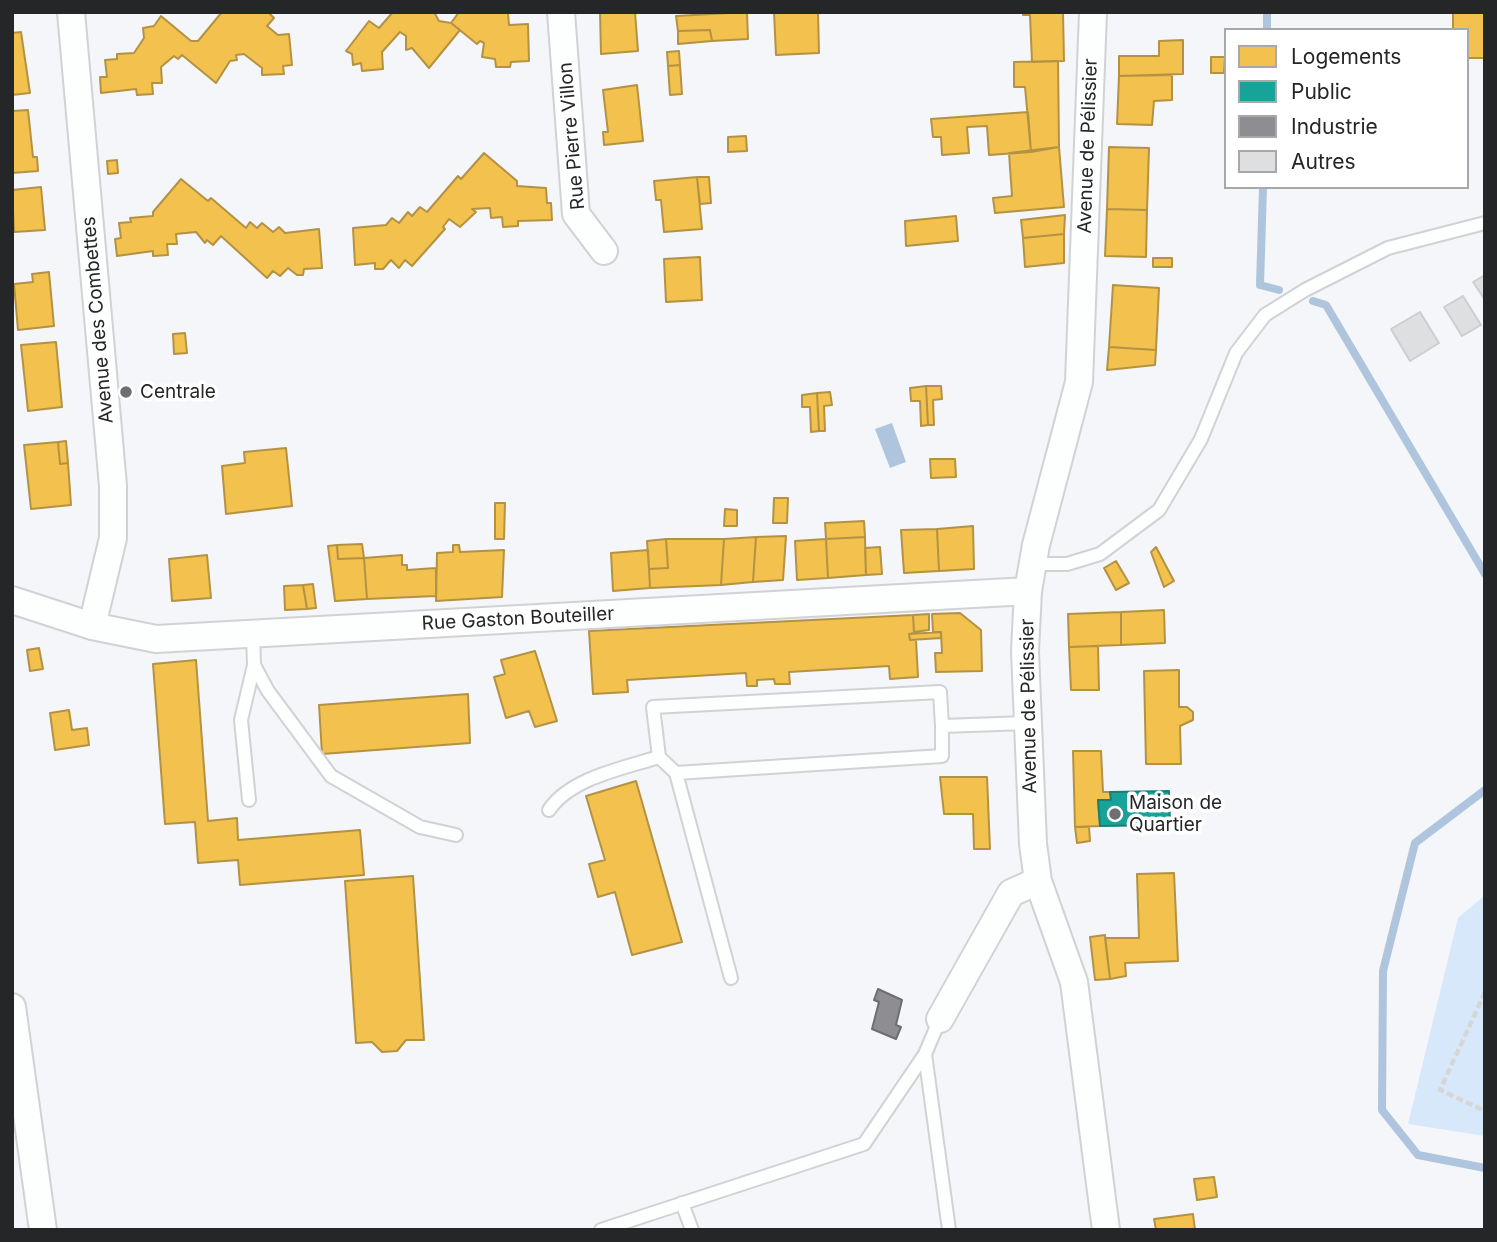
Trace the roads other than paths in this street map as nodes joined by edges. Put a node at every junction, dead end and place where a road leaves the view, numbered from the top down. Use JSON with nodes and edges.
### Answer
{"nodes":[{"id":1,"x":71,"y":12,"type":"edge"},
{"id":2,"x":561,"y":12,"type":"edge"},
{"id":3,"x":1093,"y":12,"type":"edge"},
{"id":4,"x":1485,"y":223,"type":"edge"},
{"id":5,"x":604,"y":251,"type":"dead end"},
{"id":6,"x":1033,"y":564,"type":"junction"},
{"id":7,"x":1028,"y":592,"type":"junction"},
{"id":8,"x":12,"y":600,"type":"edge"},
{"id":9,"x":92,"y":625,"type":"junction"},
{"id":10,"x":253,"y":634,"type":"junction"},
{"id":11,"x":254,"y":665,"type":"junction"},
{"id":12,"x":1027,"y":723,"type":"junction"},
{"id":13,"x":942,"y":726,"type":"junction"},
{"id":14,"x":659,"y":757,"type":"junction"},
{"id":15,"x":676,"y":772,"type":"junction"},
{"id":16,"x":249,"y":800,"type":"dead end"},
{"id":17,"x":550,"y":810,"type":"dead end"},
{"id":18,"x":456,"y":835,"type":"dead end"},
{"id":19,"x":1038,"y":881,"type":"junction"},
{"id":20,"x":731,"y":978,"type":"dead end"},
{"id":21,"x":12,"y":1007,"type":"edge"},
{"id":22,"x":940,"y":1019,"type":"joint"},
{"id":23,"x":925,"y":1054,"type":"junction"},
{"id":24,"x":682,"y":1203,"type":"junction"},
{"id":25,"x":43,"y":1230,"type":"edge"},
{"id":26,"x":601,"y":1230,"type":"edge"},
{"id":27,"x":692,"y":1230,"type":"edge"},
{"id":28,"x":949,"y":1230,"type":"edge"},
{"id":29,"x":1106,"y":1230,"type":"edge"}],
"edges":[{"from":1,"to":9,"type":"street","name":"Avenue des Combettes"},
{"from":2,"to":5,"type":"street","name":"Rue Pierre Villon"},
{"from":3,"to":6,"type":"street","name":"Avenue de Pélissier"},
{"from":4,"to":6,"type":"lane"},
{"from":6,"to":7,"type":"street","name":"Avenue de Pélissier"},
{"from":7,"to":10,"type":"street","name":"Rue Gaston Bouteiller"},
{"from":7,"to":12,"type":"street","name":"Avenue de Pélissier"},
{"from":8,"to":9,"type":"street","name":"Rue Gaston Bouteiller"},
{"from":9,"to":10,"type":"street","name":"Rue Gaston Bouteiller"},
{"from":10,"to":11,"type":"lane"},
{"from":11,"to":16,"type":"lane"},
{"from":11,"to":18,"type":"lane"},
{"from":12,"to":13,"type":"lane"},
{"from":12,"to":19,"type":"street","name":"Avenue de Pélissier"},
{"from":13,"to":14,"type":"lane"},
{"from":13,"to":15,"type":"lane"},
{"from":14,"to":15,"type":"lane"},
{"from":14,"to":17,"type":"lane"},
{"from":15,"to":20,"type":"lane"},
{"from":19,"to":22,"type":"street"},
{"from":19,"to":29,"type":"street","name":"Avenue de Pélissier"},
{"from":21,"to":25,"type":"street"},
{"from":22,"to":23,"type":"lane"},
{"from":23,"to":24,"type":"lane"},
{"from":23,"to":28,"type":"lane"},
{"from":24,"to":26,"type":"lane"},
{"from":24,"to":27,"type":"lane"}]}
